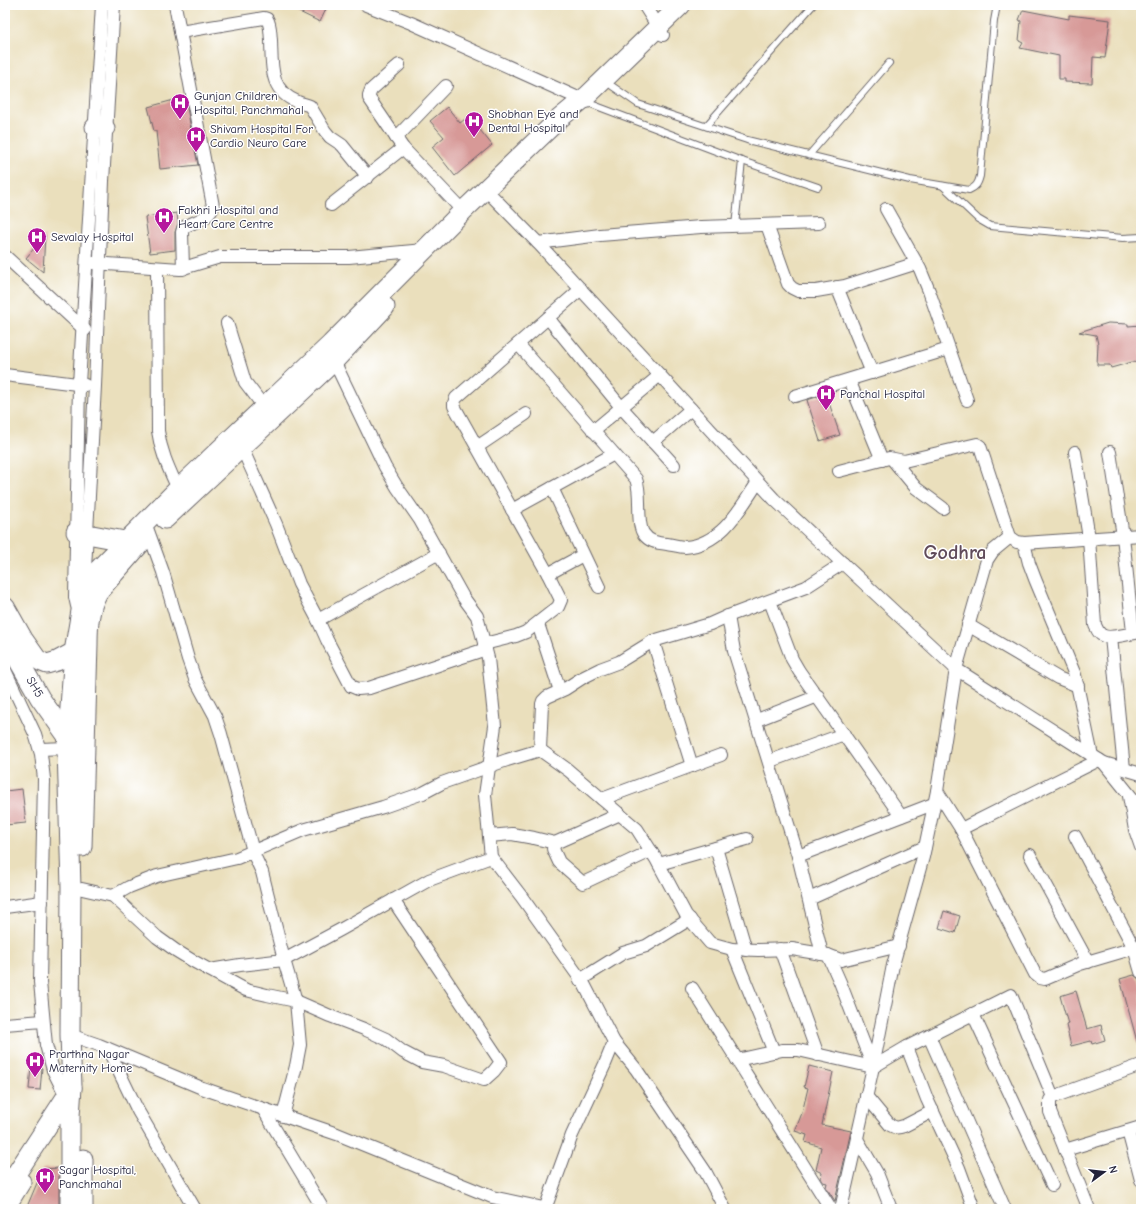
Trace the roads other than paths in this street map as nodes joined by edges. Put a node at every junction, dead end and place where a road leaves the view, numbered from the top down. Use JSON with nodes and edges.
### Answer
{"nodes":[{"id":1,"x":102,"y":5,"type":"edge"},
{"id":2,"x":114,"y":5,"type":"edge"},
{"id":3,"x":175,"y":5,"type":"edge"},
{"id":4,"x":366,"y":5,"type":"edge"},
{"id":5,"x":644,"y":5,"type":"edge"},
{"id":6,"x":681,"y":5,"type":"edge"},
{"id":7,"x":693,"y":5,"type":"edge"},
{"id":8,"x":813,"y":5,"type":"edge"},
{"id":9,"x":997,"y":5,"type":"edge"},
{"id":10,"x":180,"y":32,"type":"junction"},
{"id":11,"x":661,"y":32,"type":"junction"},
{"id":12,"x":889,"y":63,"type":"dead end"},
{"id":13,"x":399,"y":65,"type":"dead end"},
{"id":14,"x":446,"y":86,"type":"dead end"},
{"id":15,"x":612,"y":86,"type":"junction"},
{"id":16,"x":587,"y":102,"type":"junction"},
{"id":17,"x":706,"y":126,"type":"junction"},
{"id":18,"x":100,"y":128,"type":"junction"},
{"id":19,"x":396,"y":138,"type":"junction"},
{"id":20,"x":403,"y":148,"type":"junction"},
{"id":21,"x":809,"y":155,"type":"junction"},
{"id":22,"x":742,"y":161,"type":"junction"},
{"id":23,"x":368,"y":176,"type":"junction"},
{"id":24,"x":943,"y":186,"type":"junction"},
{"id":25,"x":818,"y":187,"type":"dead end"},
{"id":26,"x":492,"y":196,"type":"junction"},
{"id":27,"x":331,"y":205,"type":"dead end"},
{"id":28,"x":886,"y":209,"type":"dead end"},
{"id":29,"x":463,"y":211,"type":"junction"},
{"id":30,"x":819,"y":223,"type":"dead end"},
{"id":31,"x":767,"y":225,"type":"junction"},
{"id":32,"x":735,"y":226,"type":"junction"},
{"id":33,"x":1141,"y":237,"type":"edge"},
{"id":34,"x":538,"y":243,"type":"junction"},
{"id":35,"x":424,"y":250,"type":"junction"},
{"id":36,"x":5,"y":256,"type":"edge"},
{"id":37,"x":86,"y":263,"type":"junction"},
{"id":38,"x":917,"y":263,"type":"junction"},
{"id":39,"x":100,"y":264,"type":"junction"},
{"id":40,"x":157,"y":268,"type":"junction"},
{"id":41,"x":183,"y":269,"type":"junction"},
{"id":42,"x":837,"y":287,"type":"junction"},
{"id":43,"x":581,"y":289,"type":"junction"},
{"id":44,"x":548,"y":318,"type":"junction"},
{"id":45,"x":227,"y":323,"type":"dead end"},
{"id":46,"x":82,"y":327,"type":"junction"},
{"id":47,"x":97,"y":342,"type":"junction"},
{"id":48,"x":518,"y":344,"type":"junction"},
{"id":49,"x":949,"y":350,"type":"junction"},
{"id":50,"x":334,"y":361,"type":"junction"},
{"id":51,"x":872,"y":373,"type":"junction"},
{"id":52,"x":660,"y":374,"type":"junction"},
{"id":53,"x":5,"y":375,"type":"edge"},
{"id":54,"x":849,"y":380,"type":"junction"},
{"id":55,"x":79,"y":384,"type":"junction"},
{"id":56,"x":95,"y":386,"type":"junction"},
{"id":57,"x":795,"y":396,"type":"dead end"},
{"id":58,"x":967,"y":400,"type":"dead end"},
{"id":59,"x":264,"y":407,"type":"junction"},
{"id":60,"x":621,"y":407,"type":"junction"},
{"id":61,"x":691,"y":409,"type":"junction"},
{"id":62,"x":526,"y":414,"type":"dead end"},
{"id":63,"x":593,"y":431,"type":"junction"},
{"id":64,"x":653,"y":442,"type":"junction"},
{"id":65,"x":477,"y":447,"type":"junction"},
{"id":66,"x":242,"y":448,"type":"junction"},
{"id":67,"x":1075,"y":452,"type":"dead end"},
{"id":68,"x":1110,"y":452,"type":"dead end"},
{"id":69,"x":614,"y":454,"type":"junction"},
{"id":70,"x":887,"y":459,"type":"junction"},
{"id":71,"x":674,"y":465,"type":"dead end"},
{"id":72,"x":839,"y":471,"type":"dead end"},
{"id":73,"x":758,"y":482,"type":"junction"},
{"id":74,"x":178,"y":488,"type":"junction"},
{"id":75,"x":552,"y":488,"type":"junction"},
{"id":76,"x":943,"y":508,"type":"dead end"},
{"id":77,"x":512,"y":510,"type":"junction"},
{"id":78,"x":147,"y":527,"type":"junction"},
{"id":79,"x":82,"y":533,"type":"junction"},
{"id":80,"x":1141,"y":535,"type":"edge"},
{"id":81,"x":1123,"y":536,"type":"junction"},
{"id":82,"x":1010,"y":537,"type":"junction"},
{"id":83,"x":1089,"y":538,"type":"junction"},
{"id":84,"x":125,"y":541,"type":"junction"},
{"id":85,"x":1024,"y":543,"type":"junction"},
{"id":86,"x":439,"y":553,"type":"junction"},
{"id":87,"x":584,"y":555,"type":"junction"},
{"id":88,"x":843,"y":563,"type":"junction"},
{"id":89,"x":548,"y":574,"type":"junction"},
{"id":90,"x":599,"y":587,"type":"dead end"},
{"id":91,"x":770,"y":601,"type":"junction"},
{"id":92,"x":5,"y":607,"type":"edge"},
{"id":93,"x":728,"y":616,"type":"junction"},
{"id":94,"x":318,"y":620,"type":"junction"},
{"id":95,"x":84,"y":623,"type":"junction"},
{"id":96,"x":538,"y":624,"type":"junction"},
{"id":97,"x":968,"y":625,"type":"junction"},
{"id":98,"x":1137,"y":633,"type":"edge"},
{"id":99,"x":1111,"y":637,"type":"junction"},
{"id":100,"x":653,"y":641,"type":"junction"},
{"id":101,"x":8,"y":646,"type":"edge"},
{"id":102,"x":485,"y":647,"type":"junction"},
{"id":103,"x":956,"y":669,"type":"junction"},
{"id":104,"x":5,"y":670,"type":"edge"},
{"id":105,"x":1078,"y":686,"type":"junction"},
{"id":106,"x":560,"y":692,"type":"junction"},
{"id":107,"x":818,"y":696,"type":"junction"},
{"id":108,"x":756,"y":720,"type":"junction"},
{"id":109,"x":844,"y":734,"type":"junction"},
{"id":110,"x":73,"y":743,"type":"junction"},
{"id":111,"x":40,"y":749,"type":"junction"},
{"id":112,"x":540,"y":750,"type":"junction"},
{"id":113,"x":721,"y":755,"type":"dead end"},
{"id":114,"x":1098,"y":760,"type":"junction"},
{"id":115,"x":770,"y":761,"type":"junction"},
{"id":116,"x":692,"y":766,"type":"junction"},
{"id":117,"x":489,"y":767,"type":"junction"},
{"id":118,"x":1124,"y":769,"type":"junction"},
{"id":119,"x":1141,"y":774,"type":"edge"},
{"id":120,"x":937,"y":791,"type":"junction"},
{"id":121,"x":1129,"y":795,"type":"junction"},
{"id":122,"x":602,"y":799,"type":"junction"},
{"id":123,"x":934,"y":804,"type":"junction"},
{"id":124,"x":1141,"y":809,"type":"edge"},
{"id":125,"x":620,"y":814,"type":"junction"},
{"id":126,"x":901,"y":816,"type":"junction"},
{"id":127,"x":960,"y":829,"type":"junction"},
{"id":128,"x":489,"y":836,"type":"junction"},
{"id":129,"x":1075,"y":836,"type":"dead end"},
{"id":130,"x":746,"y":839,"type":"dead end"},
{"id":131,"x":555,"y":843,"type":"junction"},
{"id":132,"x":1141,"y":847,"type":"edge"},
{"id":133,"x":716,"y":848,"type":"junction"},
{"id":134,"x":925,"y":848,"type":"junction"},
{"id":135,"x":252,"y":850,"type":"junction"},
{"id":136,"x":651,"y":851,"type":"junction"},
{"id":137,"x":1030,"y":855,"type":"dead end"},
{"id":138,"x":798,"y":856,"type":"junction"},
{"id":139,"x":491,"y":857,"type":"junction"},
{"id":140,"x":659,"y":864,"type":"junction"},
{"id":141,"x":82,"y":889,"type":"junction"},
{"id":142,"x":113,"y":896,"type":"junction"},
{"id":143,"x":809,"y":899,"type":"junction"},
{"id":144,"x":394,"y":900,"type":"junction"},
{"id":145,"x":42,"y":902,"type":"junction"},
{"id":146,"x":5,"y":907,"type":"edge"},
{"id":147,"x":690,"y":919,"type":"junction"},
{"id":148,"x":899,"y":946,"type":"junction"},
{"id":149,"x":1138,"y":947,"type":"edge"},
{"id":150,"x":732,"y":949,"type":"junction"},
{"id":151,"x":780,"y":949,"type":"junction"},
{"id":152,"x":746,"y":950,"type":"junction"},
{"id":153,"x":825,"y":955,"type":"junction"},
{"id":154,"x":284,"y":960,"type":"junction"},
{"id":155,"x":1088,"y":962,"type":"junction"},
{"id":156,"x":210,"y":970,"type":"junction"},
{"id":157,"x":1141,"y":972,"type":"edge"},
{"id":158,"x":580,"y":980,"type":"junction"},
{"id":159,"x":692,"y":988,"type":"dead end"},
{"id":160,"x":296,"y":1001,"type":"junction"},
{"id":161,"x":973,"y":1014,"type":"junction"},
{"id":162,"x":43,"y":1021,"type":"junction"},
{"id":163,"x":5,"y":1024,"type":"edge"},
{"id":164,"x":929,"y":1036,"type":"junction"},
{"id":165,"x":76,"y":1037,"type":"junction"},
{"id":166,"x":614,"y":1042,"type":"junction"},
{"id":167,"x":907,"y":1047,"type":"junction"},
{"id":168,"x":108,"y":1049,"type":"junction"},
{"id":169,"x":774,"y":1052,"type":"junction"},
{"id":170,"x":818,"y":1055,"type":"junction"},
{"id":171,"x":737,"y":1060,"type":"junction"},
{"id":172,"x":1141,"y":1065,"type":"edge"},
{"id":173,"x":873,"y":1067,"type":"junction"},
{"id":174,"x":74,"y":1087,"type":"junction"},
{"id":175,"x":866,"y":1096,"type":"junction"},
{"id":176,"x":1053,"y":1097,"type":"junction"},
{"id":177,"x":263,"y":1109,"type":"junction"},
{"id":178,"x":932,"y":1111,"type":"junction"},
{"id":179,"x":77,"y":1113,"type":"junction"},
{"id":180,"x":283,"y":1116,"type":"junction"},
{"id":181,"x":1141,"y":1127,"type":"edge"},
{"id":182,"x":1128,"y":1131,"type":"junction"},
{"id":183,"x":857,"y":1139,"type":"junction"},
{"id":184,"x":1066,"y":1150,"type":"junction"},
{"id":185,"x":8,"y":1179,"type":"edge"},
{"id":186,"x":1141,"y":1180,"type":"edge"},
{"id":187,"x":1052,"y":1185,"type":"dead end"},
{"id":188,"x":5,"y":1208,"type":"edge"},
{"id":189,"x":70,"y":1209,"type":"edge"},
{"id":190,"x":83,"y":1209,"type":"edge"},
{"id":191,"x":195,"y":1209,"type":"edge"},
{"id":192,"x":323,"y":1209,"type":"edge"},
{"id":193,"x":546,"y":1209,"type":"edge"},
{"id":194,"x":725,"y":1209,"type":"edge"},
{"id":195,"x":831,"y":1209,"type":"edge"},
{"id":196,"x":841,"y":1209,"type":"edge"},
{"id":197,"x":891,"y":1209,"type":"edge"},
{"id":198,"x":974,"y":1209,"type":"edge"},
{"id":199,"x":1006,"y":1209,"type":"edge"},
{"id":200,"x":1089,"y":1209,"type":"edge"}],
"edges":[{"from":1,"to":18,"type":"street"},
{"from":2,"to":18,"type":"street"},
{"from":3,"to":10,"type":"street"},
{"from":4,"to":16,"type":"street"},
{"from":5,"to":11,"type":"street"},
{"from":6,"to":11,"type":"main road"},
{"from":7,"to":11,"type":"main road"},
{"from":8,"to":17,"type":"lane"},
{"from":9,"to":24,"type":"lane"},
{"from":10,"to":23,"type":"street"},
{"from":10,"to":41,"type":"street"},
{"from":11,"to":15,"type":"main road"},
{"from":11,"to":16,"type":"main road"},
{"from":12,"to":21,"type":"lane"},
{"from":13,"to":19,"type":"street"},
{"from":14,"to":19,"type":"street"},
{"from":15,"to":16,"type":"main road"},
{"from":15,"to":17,"type":"lane"},
{"from":16,"to":22,"type":"lane"},
{"from":16,"to":26,"type":"main road"},
{"from":16,"to":29,"type":"main road"},
{"from":17,"to":21,"type":"lane"},
{"from":18,"to":37,"type":"street"},
{"from":18,"to":39,"type":"street"},
{"from":19,"to":20,"type":"street"},
{"from":20,"to":23,"type":"street"},
{"from":20,"to":29,"type":"street"},
{"from":21,"to":24,"type":"lane"},
{"from":22,"to":25,"type":"lane"},
{"from":22,"to":32,"type":"lane"},
{"from":23,"to":27,"type":"street"},
{"from":24,"to":33,"type":"lane"},
{"from":26,"to":34,"type":"street"},
{"from":26,"to":50,"type":"main road"},
{"from":28,"to":38,"type":"street"},
{"from":29,"to":35,"type":"main road"},
{"from":30,"to":31,"type":"street"},
{"from":31,"to":32,"type":"street"},
{"from":31,"to":42,"type":"street"},
{"from":32,"to":34,"type":"street"},
{"from":34,"to":43,"type":"street"},
{"from":35,"to":41,"type":"street"},
{"from":35,"to":59,"type":"main road"},
{"from":36,"to":46,"type":"street"},
{"from":37,"to":39,"type":"street"},
{"from":37,"to":46,"type":"street"},
{"from":38,"to":42,"type":"street"},
{"from":38,"to":49,"type":"street"},
{"from":39,"to":40,"type":"street"},
{"from":39,"to":47,"type":"street"},
{"from":40,"to":41,"type":"street"},
{"from":40,"to":74,"type":"street"},
{"from":42,"to":51,"type":"street"},
{"from":43,"to":44,"type":"street"},
{"from":43,"to":52,"type":"street"},
{"from":44,"to":48,"type":"street"},
{"from":44,"to":60,"type":"street"},
{"from":45,"to":59,"type":"street"},
{"from":46,"to":47,"type":"street"},
{"from":46,"to":55,"type":"street"},
{"from":47,"to":56,"type":"street"},
{"from":48,"to":63,"type":"street"},
{"from":48,"to":65,"type":"street"},
{"from":49,"to":51,"type":"street"},
{"from":49,"to":58,"type":"street"},
{"from":50,"to":66,"type":"main road"},
{"from":50,"to":86,"type":"street"},
{"from":51,"to":54,"type":"street"},
{"from":52,"to":60,"type":"street"},
{"from":52,"to":61,"type":"street"},
{"from":53,"to":55,"type":"street"},
{"from":54,"to":57,"type":"street"},
{"from":54,"to":70,"type":"street"},
{"from":55,"to":56,"type":"street"},
{"from":55,"to":79,"type":"street"},
{"from":56,"to":79,"type":"street"},
{"from":59,"to":74,"type":"main road"},
{"from":60,"to":63,"type":"street"},
{"from":60,"to":64,"type":"street"},
{"from":61,"to":64,"type":"street"},
{"from":61,"to":73,"type":"street"},
{"from":62,"to":65,"type":"street"},
{"from":63,"to":69,"type":"street"},
{"from":64,"to":71,"type":"street"},
{"from":65,"to":77,"type":"street"},
{"from":66,"to":78,"type":"main road"},
{"from":66,"to":94,"type":"street"},
{"from":67,"to":83,"type":"street"},
{"from":68,"to":81,"type":"street"},
{"from":69,"to":73,"type":"street"},
{"from":69,"to":75,"type":"street"},
{"from":70,"to":72,"type":"street"},
{"from":70,"to":76,"type":"street"},
{"from":70,"to":82,"type":"street"},
{"from":73,"to":88,"type":"street"},
{"from":74,"to":78,"type":"main road"},
{"from":75,"to":77,"type":"street"},
{"from":75,"to":87,"type":"street"},
{"from":77,"to":89,"type":"street"},
{"from":78,"to":84,"type":"main road"},
{"from":78,"to":95,"type":"main road"},
{"from":78,"to":135,"type":"street"},
{"from":79,"to":84,"type":"main road"},
{"from":79,"to":95,"type":"street"},
{"from":79,"to":95,"type":"street"},
{"from":80,"to":81,"type":"street"},
{"from":81,"to":83,"type":"street"},
{"from":81,"to":98,"type":"street"},
{"from":82,"to":85,"type":"street"},
{"from":82,"to":97,"type":"street"},
{"from":83,"to":85,"type":"street"},
{"from":83,"to":99,"type":"street"},
{"from":84,"to":95,"type":"main road"},
{"from":85,"to":105,"type":"street"},
{"from":86,"to":94,"type":"street"},
{"from":86,"to":102,"type":"street"},
{"from":87,"to":89,"type":"street"},
{"from":87,"to":90,"type":"street"},
{"from":88,"to":91,"type":"street"},
{"from":88,"to":103,"type":"street"},
{"from":89,"to":96,"type":"street"},
{"from":91,"to":93,"type":"street"},
{"from":91,"to":107,"type":"street"},
{"from":92,"to":95,"type":"main road","number":"SH5"},
{"from":93,"to":100,"type":"street"},
{"from":93,"to":108,"type":"street"},
{"from":94,"to":102,"type":"street"},
{"from":95,"to":110,"type":"main road"},
{"from":96,"to":102,"type":"street"},
{"from":96,"to":106,"type":"street"},
{"from":97,"to":103,"type":"street"},
{"from":97,"to":105,"type":"street"},
{"from":98,"to":99,"type":"street"},
{"from":99,"to":118,"type":"street"},
{"from":100,"to":106,"type":"street"},
{"from":100,"to":116,"type":"street"},
{"from":101,"to":110,"type":"main road","name":"SH5","number":"SH5"},
{"from":102,"to":117,"type":"street"},
{"from":103,"to":114,"type":"street"},
{"from":103,"to":120,"type":"street"},
{"from":104,"to":111,"type":"street"},
{"from":105,"to":114,"type":"street"},
{"from":106,"to":112,"type":"street"},
{"from":107,"to":108,"type":"street"},
{"from":107,"to":109,"type":"street"},
{"from":108,"to":115,"type":"street"},
{"from":109,"to":115,"type":"street"},
{"from":109,"to":126,"type":"street"},
{"from":110,"to":111,"type":"street"},
{"from":110,"to":141,"type":"main road"},
{"from":110,"to":165,"type":"main road"},
{"from":111,"to":145,"type":"street"},
{"from":112,"to":117,"type":"street"},
{"from":112,"to":122,"type":"street"},
{"from":113,"to":116,"type":"street"},
{"from":114,"to":118,"type":"street"},
{"from":114,"to":121,"type":"street"},
{"from":114,"to":127,"type":"street"},
{"from":115,"to":138,"type":"street"},
{"from":116,"to":122,"type":"street"},
{"from":117,"to":128,"type":"street"},
{"from":117,"to":135,"type":"street"},
{"from":118,"to":119,"type":"street"},
{"from":120,"to":123,"type":"street"},
{"from":120,"to":127,"type":"street"},
{"from":121,"to":124,"type":"street"},
{"from":121,"to":132,"type":"street"},
{"from":122,"to":125,"type":"street"},
{"from":123,"to":126,"type":"street"},
{"from":123,"to":134,"type":"street"},
{"from":125,"to":131,"type":"street"},
{"from":125,"to":136,"type":"street"},
{"from":126,"to":138,"type":"street"},
{"from":127,"to":155,"type":"street"},
{"from":128,"to":131,"type":"street"},
{"from":128,"to":139,"type":"street"},
{"from":129,"to":149,"type":"street"},
{"from":130,"to":133,"type":"street"},
{"from":131,"to":136,"type":"street"},
{"from":133,"to":140,"type":"street"},
{"from":133,"to":152,"type":"street"},
{"from":134,"to":143,"type":"street"},
{"from":134,"to":148,"type":"street"},
{"from":135,"to":142,"type":"street"},
{"from":135,"to":154,"type":"street"},
{"from":136,"to":140,"type":"street"},
{"from":137,"to":155,"type":"street"},
{"from":138,"to":143,"type":"street"},
{"from":139,"to":144,"type":"street"},
{"from":139,"to":158,"type":"street"},
{"from":140,"to":147,"type":"street"},
{"from":141,"to":142,"type":"street"},
{"from":141,"to":165,"type":"main road"},
{"from":142,"to":156,"type":"street"},
{"from":143,"to":153,"type":"street"},
{"from":144,"to":154,"type":"street"},
{"from":144,"to":160,"type":"street"},
{"from":145,"to":146,"type":"street"},
{"from":145,"to":162,"type":"street"},
{"from":147,"to":150,"type":"street"},
{"from":147,"to":158,"type":"street"},
{"from":148,"to":153,"type":"street"},
{"from":148,"to":173,"type":"street"},
{"from":149,"to":155,"type":"street"},
{"from":149,"to":157,"type":"street"},
{"from":150,"to":152,"type":"street"},
{"from":150,"to":169,"type":"street"},
{"from":151,"to":152,"type":"street"},
{"from":151,"to":153,"type":"street"},
{"from":151,"to":170,"type":"street"},
{"from":153,"to":173,"type":"street"},
{"from":154,"to":156,"type":"street"},
{"from":154,"to":160,"type":"street"},
{"from":156,"to":160,"type":"street"},
{"from":158,"to":166,"type":"street"},
{"from":159,"to":171,"type":"street"},
{"from":160,"to":180,"type":"street"},
{"from":161,"to":164,"type":"street"},
{"from":161,"to":176,"type":"street"},
{"from":161,"to":187,"type":"street"},
{"from":162,"to":163,"type":"street"},
{"from":162,"to":174,"type":"street"},
{"from":164,"to":167,"type":"street"},
{"from":164,"to":199,"type":"street"},
{"from":165,"to":168,"type":"street"},
{"from":165,"to":174,"type":"main road"},
{"from":166,"to":193,"type":"street"},
{"from":166,"to":194,"type":"street"},
{"from":167,"to":173,"type":"street"},
{"from":167,"to":178,"type":"street"},
{"from":168,"to":177,"type":"street"},
{"from":168,"to":191,"type":"street"},
{"from":169,"to":170,"type":"street"},
{"from":169,"to":171,"type":"street"},
{"from":170,"to":173,"type":"street"},
{"from":171,"to":195,"type":"street"},
{"from":172,"to":176,"type":"street"},
{"from":173,"to":175,"type":"street"},
{"from":174,"to":179,"type":"main road"},
{"from":174,"to":185,"type":"main road"},
{"from":175,"to":178,"type":"street"},
{"from":175,"to":183,"type":"street"},
{"from":176,"to":184,"type":"street"},
{"from":177,"to":180,"type":"street"},
{"from":177,"to":192,"type":"street"},
{"from":178,"to":198,"type":"street"},
{"from":179,"to":188,"type":"main road"},
{"from":179,"to":189,"type":"main road"},
{"from":179,"to":190,"type":"main road"},
{"from":180,"to":193,"type":"street"},
{"from":181,"to":182,"type":"street"},
{"from":182,"to":184,"type":"street"},
{"from":182,"to":186,"type":"street"},
{"from":183,"to":196,"type":"street"},
{"from":183,"to":197,"type":"street"},
{"from":184,"to":200,"type":"street"}]}
